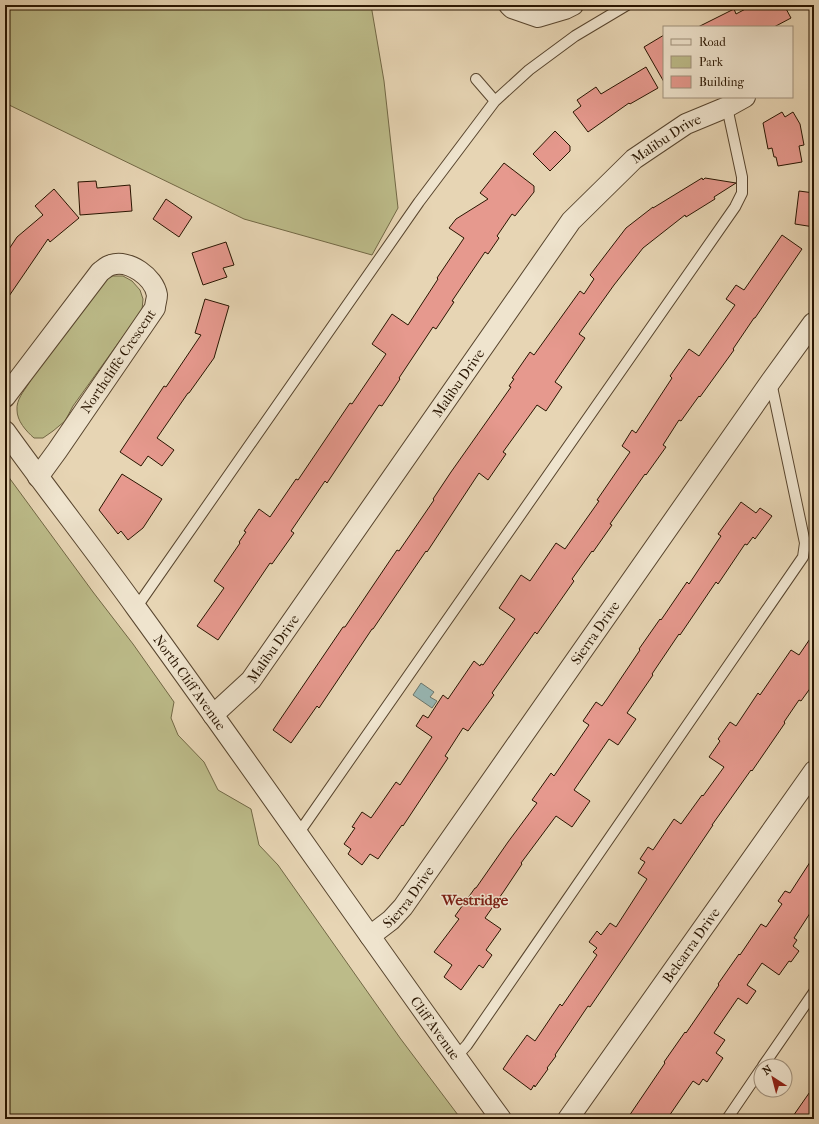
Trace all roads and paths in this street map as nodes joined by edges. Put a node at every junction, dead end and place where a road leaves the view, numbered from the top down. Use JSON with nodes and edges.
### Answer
{"nodes":[{"id":1,"x":509,"y":5,"type":"edge"},
{"id":2,"x":573,"y":5,"type":"edge"},
{"id":3,"x":627,"y":5,"type":"edge"},
{"id":4,"x":476,"y":79,"type":"dead end"},
{"id":5,"x":743,"y":98,"type":"edge"},
{"id":6,"x":495,"y":101,"type":"junction"},
{"id":7,"x":727,"y":107,"type":"junction"},
{"id":8,"x":813,"y":322,"type":"edge"},
{"id":9,"x":770,"y":381,"type":"junction"},
{"id":10,"x":5,"y":397,"type":"edge"},
{"id":11,"x":5,"y":431,"type":"edge"},
{"id":12,"x":38,"y":477,"type":"junction"},
{"id":13,"x":136,"y":608,"type":"junction"},
{"id":14,"x":213,"y":715,"type":"junction"},
{"id":15,"x":814,"y":771,"type":"edge"},
{"id":16,"x":298,"y":834,"type":"junction"},
{"id":17,"x":370,"y":936,"type":"junction"},
{"id":18,"x":814,"y":992,"type":"edge"},
{"id":19,"x":456,"y":1057,"type":"junction"},
{"id":20,"x":769,"y":1058,"type":"edge"},
{"id":21,"x":753,"y":1081,"type":"edge"},
{"id":22,"x":501,"y":1119,"type":"edge"},
{"id":23,"x":568,"y":1119,"type":"edge"},
{"id":24,"x":727,"y":1119,"type":"edge"}],
"edges":[{"from":1,"to":2,"type":"street"},
{"from":3,"to":6,"type":"lane"},
{"from":4,"to":6,"type":"lane"},
{"from":5,"to":7,"type":"street","name":"Malibu Drive"},
{"from":6,"to":13,"type":"lane"},
{"from":7,"to":14,"type":"street","name":"Malibu Drive"},
{"from":7,"to":16,"type":"lane"},
{"from":8,"to":9,"type":"street","name":"Sierra Drive"},
{"from":9,"to":17,"type":"street","name":"Sierra Drive"},
{"from":9,"to":19,"type":"lane"},
{"from":10,"to":12,"type":"street","name":"Northcliffe Crescent"},
{"from":11,"to":12,"type":"street","name":"North Cliff Avenue"},
{"from":12,"to":13,"type":"street","name":"North Cliff Avenue"},
{"from":13,"to":14,"type":"street","name":"North Cliff Avenue"},
{"from":14,"to":16,"type":"street","name":"North Cliff Avenue"},
{"from":15,"to":23,"type":"street","name":"Belcarra Drive"},
{"from":16,"to":17,"type":"street","name":"North Cliff Avenue"},
{"from":17,"to":19,"type":"street","name":"Cliff Avenue"},
{"from":18,"to":20,"type":"lane"},
{"from":19,"to":22,"type":"street","name":"Cliff Avenue"},
{"from":21,"to":24,"type":"lane"}]}
